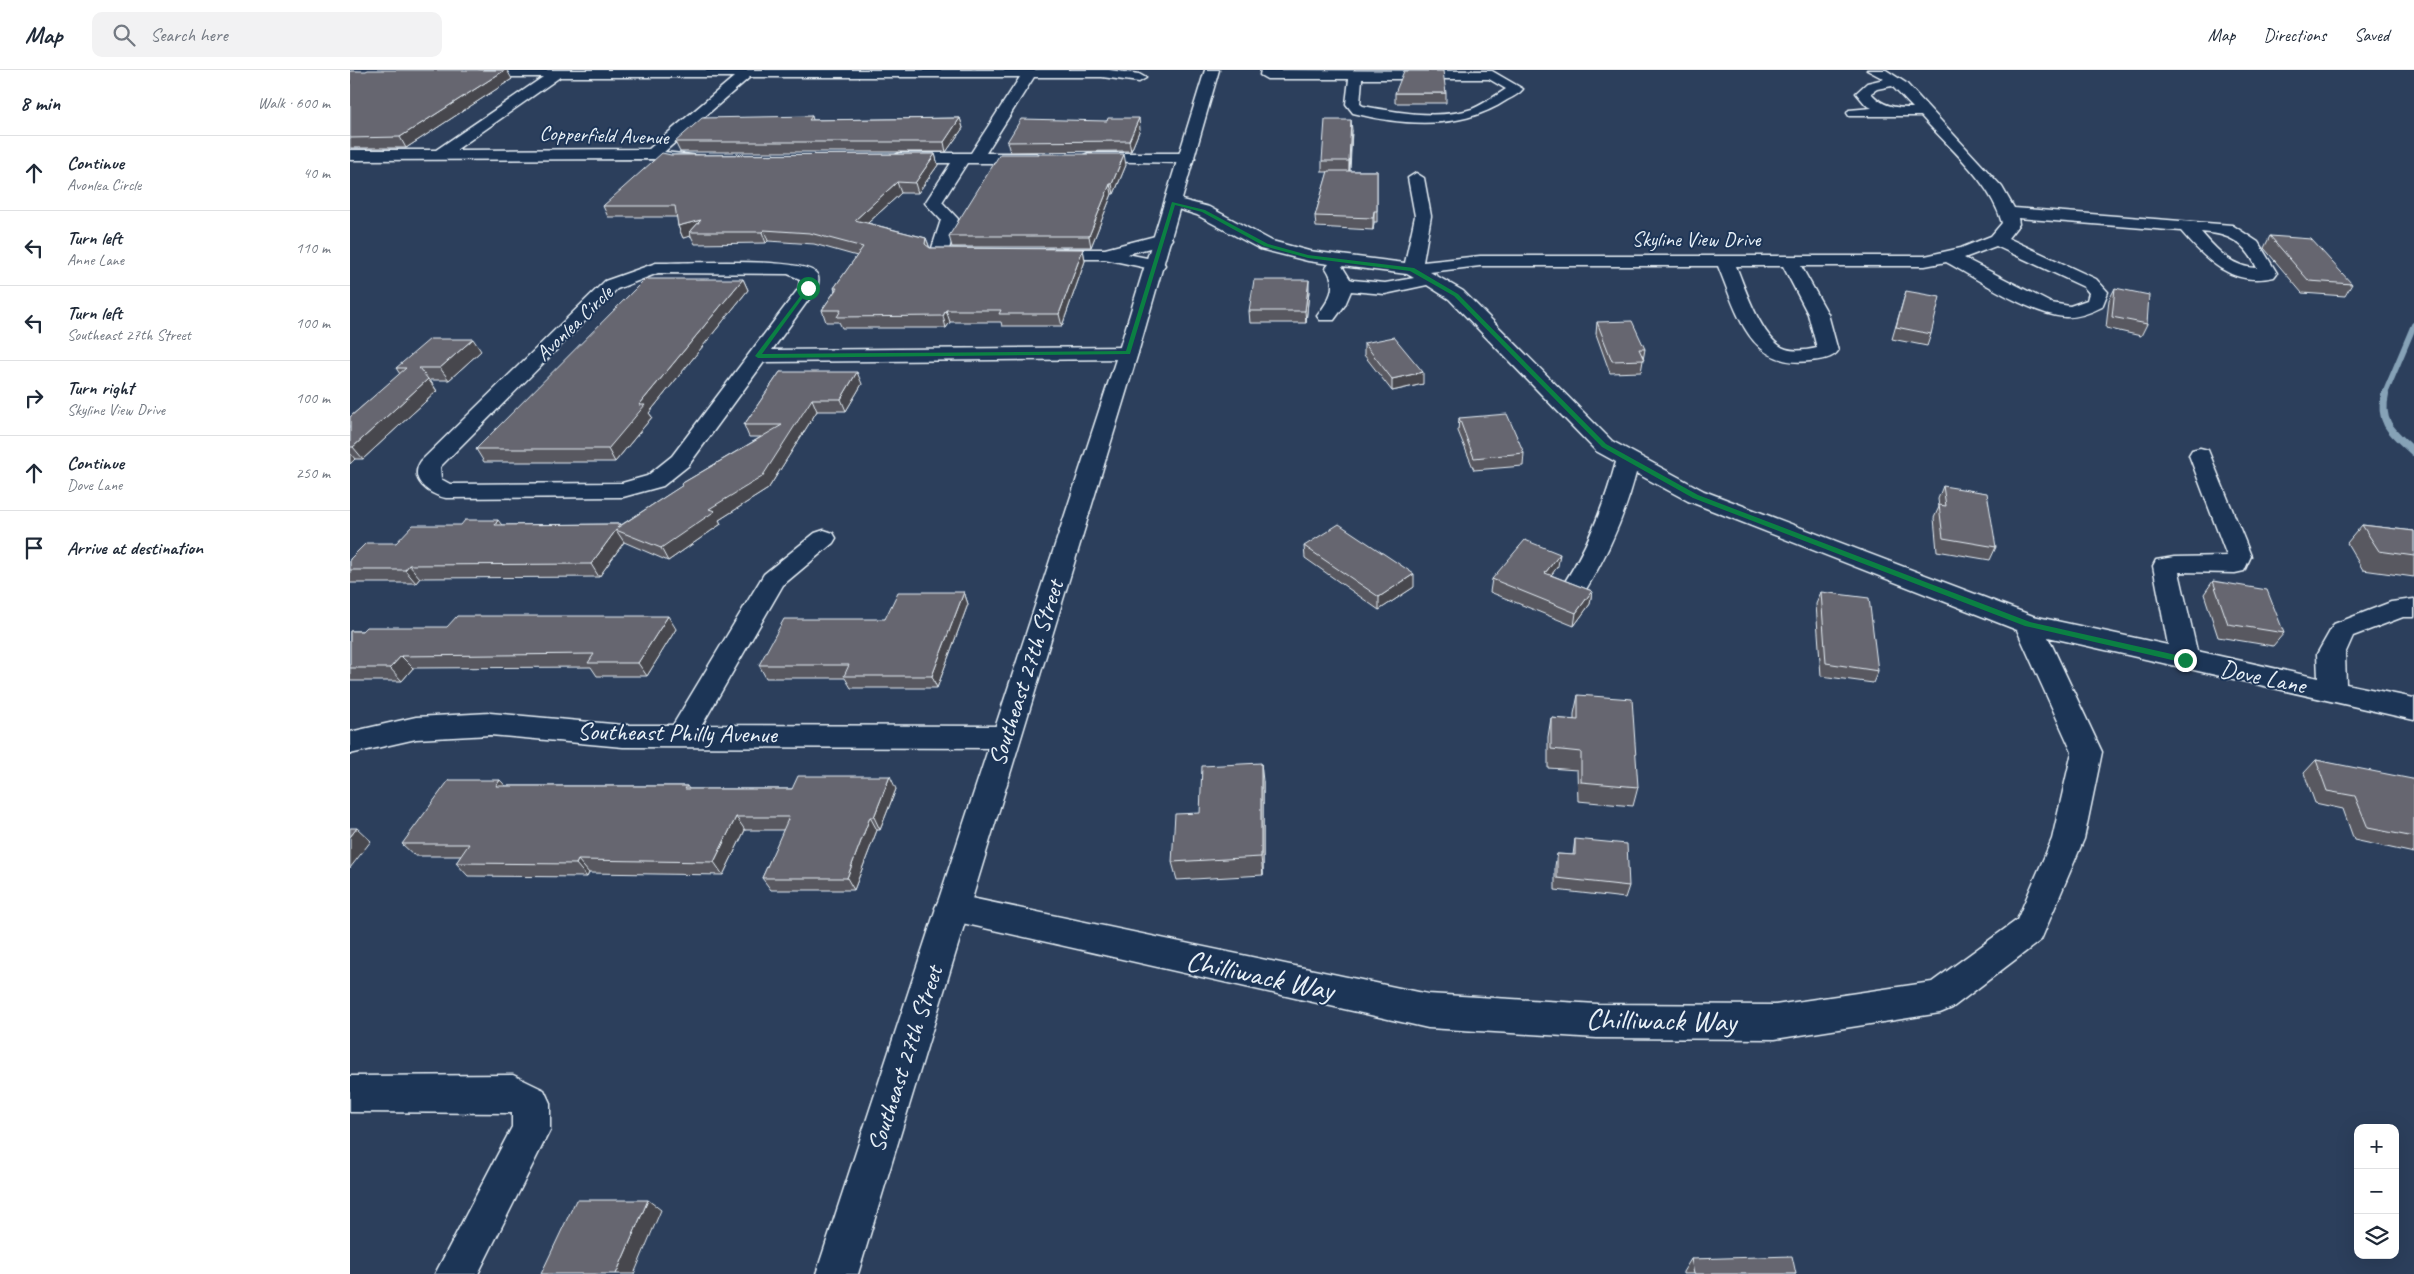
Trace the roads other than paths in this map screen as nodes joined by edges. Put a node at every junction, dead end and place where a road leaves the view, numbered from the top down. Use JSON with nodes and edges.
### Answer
{"nodes":[{"id":1,"x":1212,"y":70,"type":"edge"},
{"id":2,"x":1268,"y":70,"type":"edge"},
{"id":3,"x":1874,"y":70,"type":"edge"},
{"id":4,"x":748,"y":71,"type":"edge"},
{"id":5,"x":980,"y":72,"type":"edge"},
{"id":6,"x":484,"y":73,"type":"edge"},
{"id":7,"x":556,"y":74,"type":"junction"},
{"id":8,"x":1029,"y":74,"type":"junction"},
{"id":9,"x":1356,"y":75,"type":"junction"},
{"id":10,"x":1432,"y":75,"type":"junction"},
{"id":11,"x":1139,"y":78,"type":"dead end"},
{"id":12,"x":1895,"y":82,"type":"junction"},
{"id":13,"x":1496,"y":100,"type":"junction"},
{"id":14,"x":1854,"y":112,"type":"dead end"},
{"id":15,"x":1889,"y":112,"type":"junction"},
{"id":16,"x":1925,"y":112,"type":"junction"},
{"id":17,"x":653,"y":154,"type":"junction"},
{"id":18,"x":350,"y":155,"type":"edge"},
{"id":19,"x":439,"y":155,"type":"junction"},
{"id":20,"x":882,"y":158,"type":"edge"},
{"id":21,"x":969,"y":158,"type":"junction"},
{"id":22,"x":1053,"y":158,"type":"edge"},
{"id":23,"x":1072,"y":158,"type":"edge"},
{"id":24,"x":1187,"y":158,"type":"junction"},
{"id":25,"x":715,"y":159,"type":"edge"},
{"id":26,"x":1416,"y":178,"type":"dead end"},
{"id":27,"x":1174,"y":203,"type":"junction"},
{"id":28,"x":2008,"y":212,"type":"junction"},
{"id":29,"x":2186,"y":226,"type":"dead end"},
{"id":30,"x":1996,"y":240,"type":"junction"},
{"id":31,"x":1159,"y":252,"type":"junction"},
{"id":32,"x":988,"y":254,"type":"edge"},
{"id":33,"x":1027,"y":254,"type":"edge"},
{"id":34,"x":1105,"y":254,"type":"junction"},
{"id":35,"x":1948,"y":256,"type":"junction"},
{"id":36,"x":1328,"y":259,"type":"junction"},
{"id":37,"x":1725,"y":261,"type":"junction"},
{"id":38,"x":1789,"y":261,"type":"junction"},
{"id":39,"x":1420,"y":274,"type":"junction"},
{"id":40,"x":1342,"y":283,"type":"junction"},
{"id":41,"x":1327,"y":316,"type":"dead end"},
{"id":42,"x":1128,"y":353,"type":"junction"},
{"id":43,"x":758,"y":356,"type":"junction"},
{"id":44,"x":2200,"y":455,"type":"dead end"},
{"id":45,"x":1628,"y":459,"type":"junction"},
{"id":46,"x":824,"y":538,"type":"dead end"},
{"id":47,"x":1576,"y":585,"type":"edge"},
{"id":48,"x":2414,"y":608,"type":"edge"},
{"id":49,"x":2028,"y":624,"type":"junction"},
{"id":50,"x":2185,"y":660,"type":"junction"},
{"id":51,"x":2332,"y":692,"type":"junction"},
{"id":52,"x":2414,"y":709,"type":"edge"},
{"id":53,"x":681,"y":736,"type":"junction"},
{"id":54,"x":1005,"y":737,"type":"junction"},
{"id":55,"x":350,"y":743,"type":"edge"},
{"id":56,"x":952,"y":908,"type":"junction"},
{"id":57,"x":350,"y":1094,"type":"edge"},
{"id":58,"x":456,"y":1274,"type":"edge"},
{"id":59,"x":837,"y":1274,"type":"edge"}],
"edges":[{"from":1,"to":24,"type":"street","name":"Southeast 27th Street"},
{"from":2,"to":9,"type":"street"},
{"from":3,"to":12,"type":"street"},
{"from":4,"to":5,"type":"street"},
{"from":4,"to":7,"type":"street"},
{"from":4,"to":17,"type":"street"},
{"from":5,"to":8,"type":"street"},
{"from":6,"to":7,"type":"street"},
{"from":7,"to":19,"type":"street"},
{"from":8,"to":11,"type":"street"},
{"from":8,"to":21,"type":"street"},
{"from":9,"to":10,"type":"street"},
{"from":9,"to":13,"type":"street"},
{"from":10,"to":13,"type":"street"},
{"from":10,"to":13,"type":"street"},
{"from":12,"to":15,"type":"street"},
{"from":12,"to":16,"type":"street"},
{"from":14,"to":15,"type":"street"},
{"from":15,"to":16,"type":"street"},
{"from":16,"to":28,"type":"street"},
{"from":17,"to":19,"type":"street","name":"Copperfield Avenue"},
{"from":17,"to":25,"type":"street","name":"Copperfield Avenue"},
{"from":18,"to":19,"type":"street","name":"Copperfield Avenue"},
{"from":20,"to":21,"type":"street"},
{"from":21,"to":22,"type":"street"},
{"from":21,"to":32,"type":"street"},
{"from":23,"to":24,"type":"street"},
{"from":24,"to":27,"type":"street","name":"Southeast 27th Street"},
{"from":26,"to":39,"type":"street"},
{"from":27,"to":31,"type":"street","name":"Southeast 27th Street"},
{"from":27,"to":36,"type":"street","name":"Skyline View Drive"},
{"from":28,"to":29,"type":"street"},
{"from":28,"to":30,"type":"street"},
{"from":30,"to":35,"type":"street","name":"Skyline View Drive"},
{"from":30,"to":35,"type":"street"},
{"from":31,"to":34,"type":"street"},
{"from":31,"to":34,"type":"street"},
{"from":31,"to":42,"type":"street","name":"Southeast 27th Street"},
{"from":33,"to":34,"type":"street"},
{"from":35,"to":38,"type":"street","name":"Skyline View Drive"},
{"from":36,"to":39,"type":"street","name":"Skyline View Drive"},
{"from":36,"to":40,"type":"street"},
{"from":37,"to":38,"type":"street","name":"Skyline View Drive"},
{"from":37,"to":38,"type":"street"},
{"from":37,"to":39,"type":"street","name":"Skyline View Drive"},
{"from":39,"to":40,"type":"street"},
{"from":39,"to":45,"type":"street","name":"Dove Lane"},
{"from":40,"to":41,"type":"street"},
{"from":42,"to":43,"type":"street"},
{"from":42,"to":54,"type":"street","name":"Southeast 27th Street"},
{"from":43,"to":43,"type":"street","name":"Avonlea Circle"},
{"from":44,"to":50,"type":"street"},
{"from":45,"to":47,"type":"street"},
{"from":45,"to":49,"type":"street","name":"Dove Lane"},
{"from":46,"to":53,"type":"street"},
{"from":48,"to":51,"type":"street"},
{"from":49,"to":50,"type":"street","name":"Dove Lane"},
{"from":49,"to":56,"type":"street","name":"Chilliwack Way"},
{"from":50,"to":51,"type":"street","name":"Dove Lane"},
{"from":51,"to":52,"type":"street","name":"Dove Lane"},
{"from":53,"to":54,"type":"street","name":"Southeast Philly Avenue"},
{"from":53,"to":55,"type":"street","name":"Southeast Philly Avenue"},
{"from":54,"to":56,"type":"street","name":"Southeast 27th Street"},
{"from":56,"to":59,"type":"street","name":"Southeast 27th Street"},
{"from":57,"to":58,"type":"street"}]}
